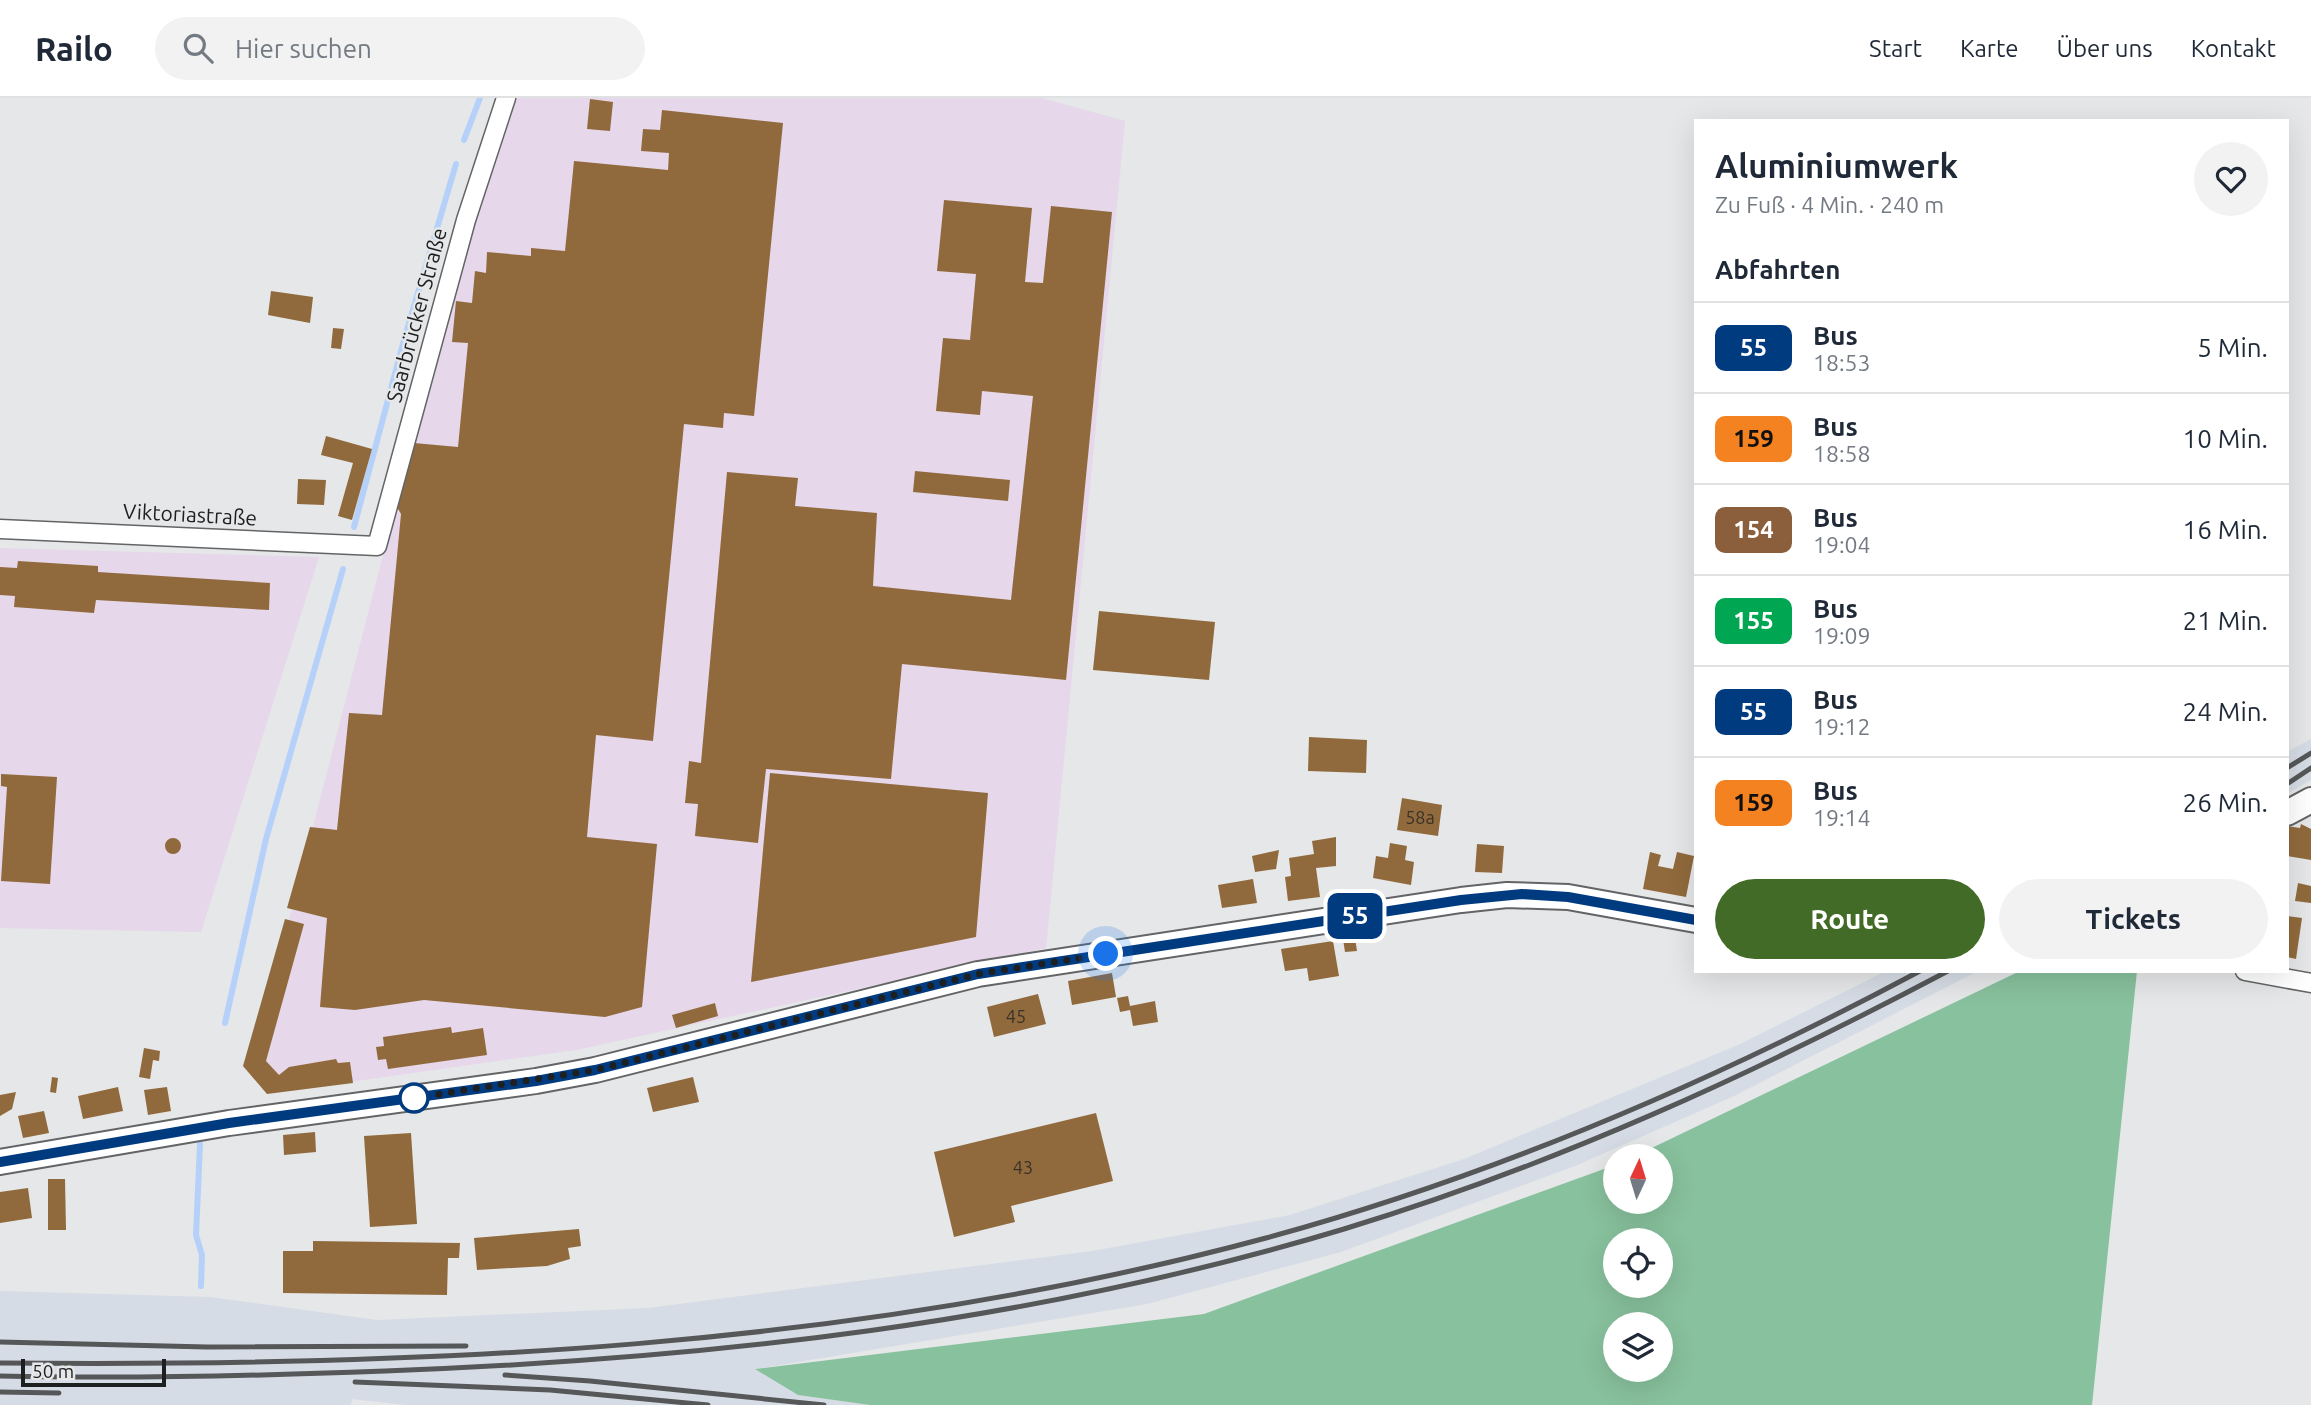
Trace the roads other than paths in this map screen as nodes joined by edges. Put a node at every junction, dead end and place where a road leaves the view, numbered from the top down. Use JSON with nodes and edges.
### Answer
{"nodes":[{"id":1,"x":506,"y":98,"type":"edge"},
{"id":2,"x":0,"y":529,"type":"edge"},
{"id":3,"x":377,"y":546,"type":"joint"},
{"id":4,"x":2311,"y":800,"type":"edge"},
{"id":5,"x":2289,"y":812,"type":"edge"},
{"id":6,"x":1694,"y":920,"type":"edge"},
{"id":7,"x":2256,"y":973,"type":"edge"},
{"id":8,"x":2311,"y":983,"type":"edge"},
{"id":9,"x":0,"y":1162,"type":"edge"}],
"edges":[{"from":1,"to":3,"type":"street","name":"Saarbrücker Straße"},
{"from":2,"to":3,"type":"street","name":"Viktoriastraße"},
{"from":4,"to":5,"type":"street"},
{"from":6,"to":9,"type":"street"},
{"from":7,"to":8,"type":"street"}]}
